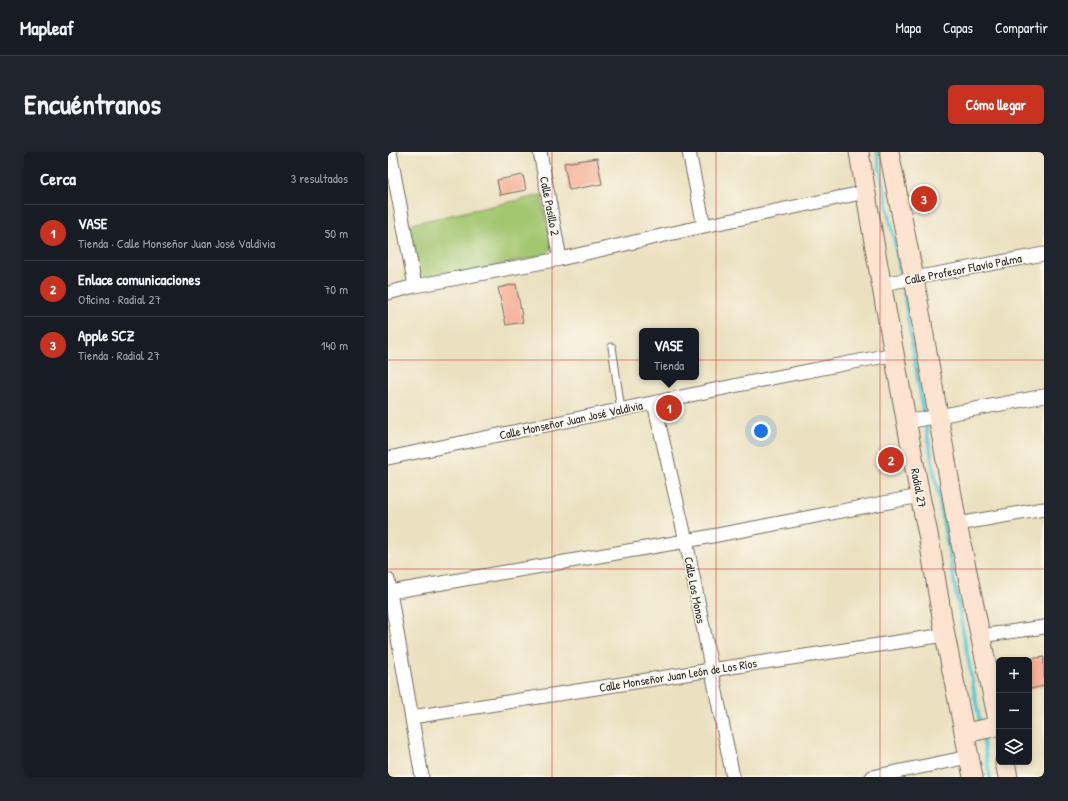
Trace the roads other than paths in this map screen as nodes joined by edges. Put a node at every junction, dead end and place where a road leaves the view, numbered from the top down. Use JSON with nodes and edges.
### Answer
{"nodes":[{"id":1,"x":390,"y":152,"type":"edge"},
{"id":2,"x":540,"y":152,"type":"edge"},
{"id":3,"x":689,"y":152,"type":"edge"},
{"id":4,"x":859,"y":152,"type":"edge"},
{"id":5,"x":889,"y":152,"type":"edge"},
{"id":6,"x":866,"y":192,"type":"junction"},
{"id":7,"x":704,"y":226,"type":"junction"},
{"id":8,"x":1044,"y":254,"type":"edge"},
{"id":9,"x":560,"y":259,"type":"junction"},
{"id":10,"x":910,"y":279,"type":"junction"},
{"id":11,"x":885,"y":284,"type":"junction"},
{"id":12,"x":415,"y":286,"type":"junction"},
{"id":13,"x":388,"y":293,"type":"edge"},
{"id":14,"x":612,"y":347,"type":"dead end"},
{"id":15,"x":895,"y":354,"type":"junction"},
{"id":16,"x":1044,"y":396,"type":"edge"},
{"id":17,"x":654,"y":403,"type":"junction"},
{"id":18,"x":621,"y":410,"type":"junction"},
{"id":19,"x":933,"y":417,"type":"junction"},
{"id":20,"x":909,"y":422,"type":"junction"},
{"id":21,"x":388,"y":458,"type":"edge"},
{"id":22,"x":920,"y":496,"type":"junction"},
{"id":23,"x":1044,"y":509,"type":"edge"},
{"id":24,"x":957,"y":524,"type":"junction"},
{"id":25,"x":686,"y":541,"type":"junction"},
{"id":26,"x":389,"y":586,"type":"edge"},
{"id":27,"x":1044,"y":627,"type":"edge"},
{"id":28,"x":945,"y":635,"type":"junction"},
{"id":29,"x":980,"y":636,"type":"junction"},
{"id":30,"x":711,"y":670,"type":"junction"},
{"id":31,"x":412,"y":717,"type":"junction"},
{"id":32,"x":985,"y":729,"type":"edge"},
{"id":33,"x":969,"y":757,"type":"junction"},
{"id":34,"x":1006,"y":765,"type":"edge"},
{"id":35,"x":422,"y":777,"type":"edge"},
{"id":36,"x":733,"y":777,"type":"edge"},
{"id":37,"x":872,"y":777,"type":"edge"},
{"id":38,"x":973,"y":777,"type":"edge"},
{"id":39,"x":1008,"y":777,"type":"edge"}],
"edges":[{"from":1,"to":12,"type":"street"},
{"from":2,"to":9,"type":"street","name":"Calle Pasillo 2"},
{"from":3,"to":7,"type":"street"},
{"from":4,"to":6,"type":"street","name":"Radial 27"},
{"from":5,"to":10,"type":"street","name":"Radial 27"},
{"from":6,"to":7,"type":"street"},
{"from":6,"to":11,"type":"street","name":"Radial 27"},
{"from":7,"to":9,"type":"street"},
{"from":8,"to":10,"type":"street","name":"Calle Profesor Flavio Palma"},
{"from":9,"to":12,"type":"street"},
{"from":10,"to":11,"type":"street","name":"Calle Profesor Flavio Palma"},
{"from":10,"to":19,"type":"street","name":"Radial 27"},
{"from":11,"to":15,"type":"street","name":"Radial 27"},
{"from":12,"to":13,"type":"street"},
{"from":14,"to":18,"type":"lane"},
{"from":15,"to":17,"type":"street","name":"Calle Monseñor Juan José Valdivia"},
{"from":15,"to":20,"type":"street","name":"Radial 27"},
{"from":16,"to":19,"type":"street"},
{"from":17,"to":18,"type":"street","name":"Calle Monseñor Juan José Valdivia"},
{"from":17,"to":25,"type":"street","name":"Calle Los Monos"},
{"from":18,"to":21,"type":"street","name":"Calle Monseñor Juan José Valdivia"},
{"from":19,"to":20,"type":"street"},
{"from":19,"to":24,"type":"street","name":"Radial 27"},
{"from":20,"to":22,"type":"street","name":"Radial 27"},
{"from":22,"to":25,"type":"street"},
{"from":22,"to":28,"type":"street","name":"Radial 27"},
{"from":23,"to":24,"type":"street"},
{"from":24,"to":29,"type":"street","name":"Radial 27"},
{"from":25,"to":26,"type":"street"},
{"from":25,"to":30,"type":"street","name":"Calle Los Monos"},
{"from":26,"to":31,"type":"street"},
{"from":27,"to":29,"type":"street"},
{"from":28,"to":30,"type":"street","name":"Calle Monseñor Juan León de Los Ríos"},
{"from":28,"to":32,"type":"street","name":"Radial 27"},
{"from":29,"to":32,"type":"street","name":"Radial 27"},
{"from":30,"to":31,"type":"street","name":"Calle Monseñor Juan León de Los Ríos"},
{"from":30,"to":36,"type":"street","name":"Calle Los Monos"},
{"from":31,"to":35,"type":"street"},
{"from":32,"to":33,"type":"street","name":"Radial 27"},
{"from":33,"to":37,"type":"street"},
{"from":33,"to":38,"type":"street","name":"Radial 27"},
{"from":34,"to":39,"type":"street"}]}
